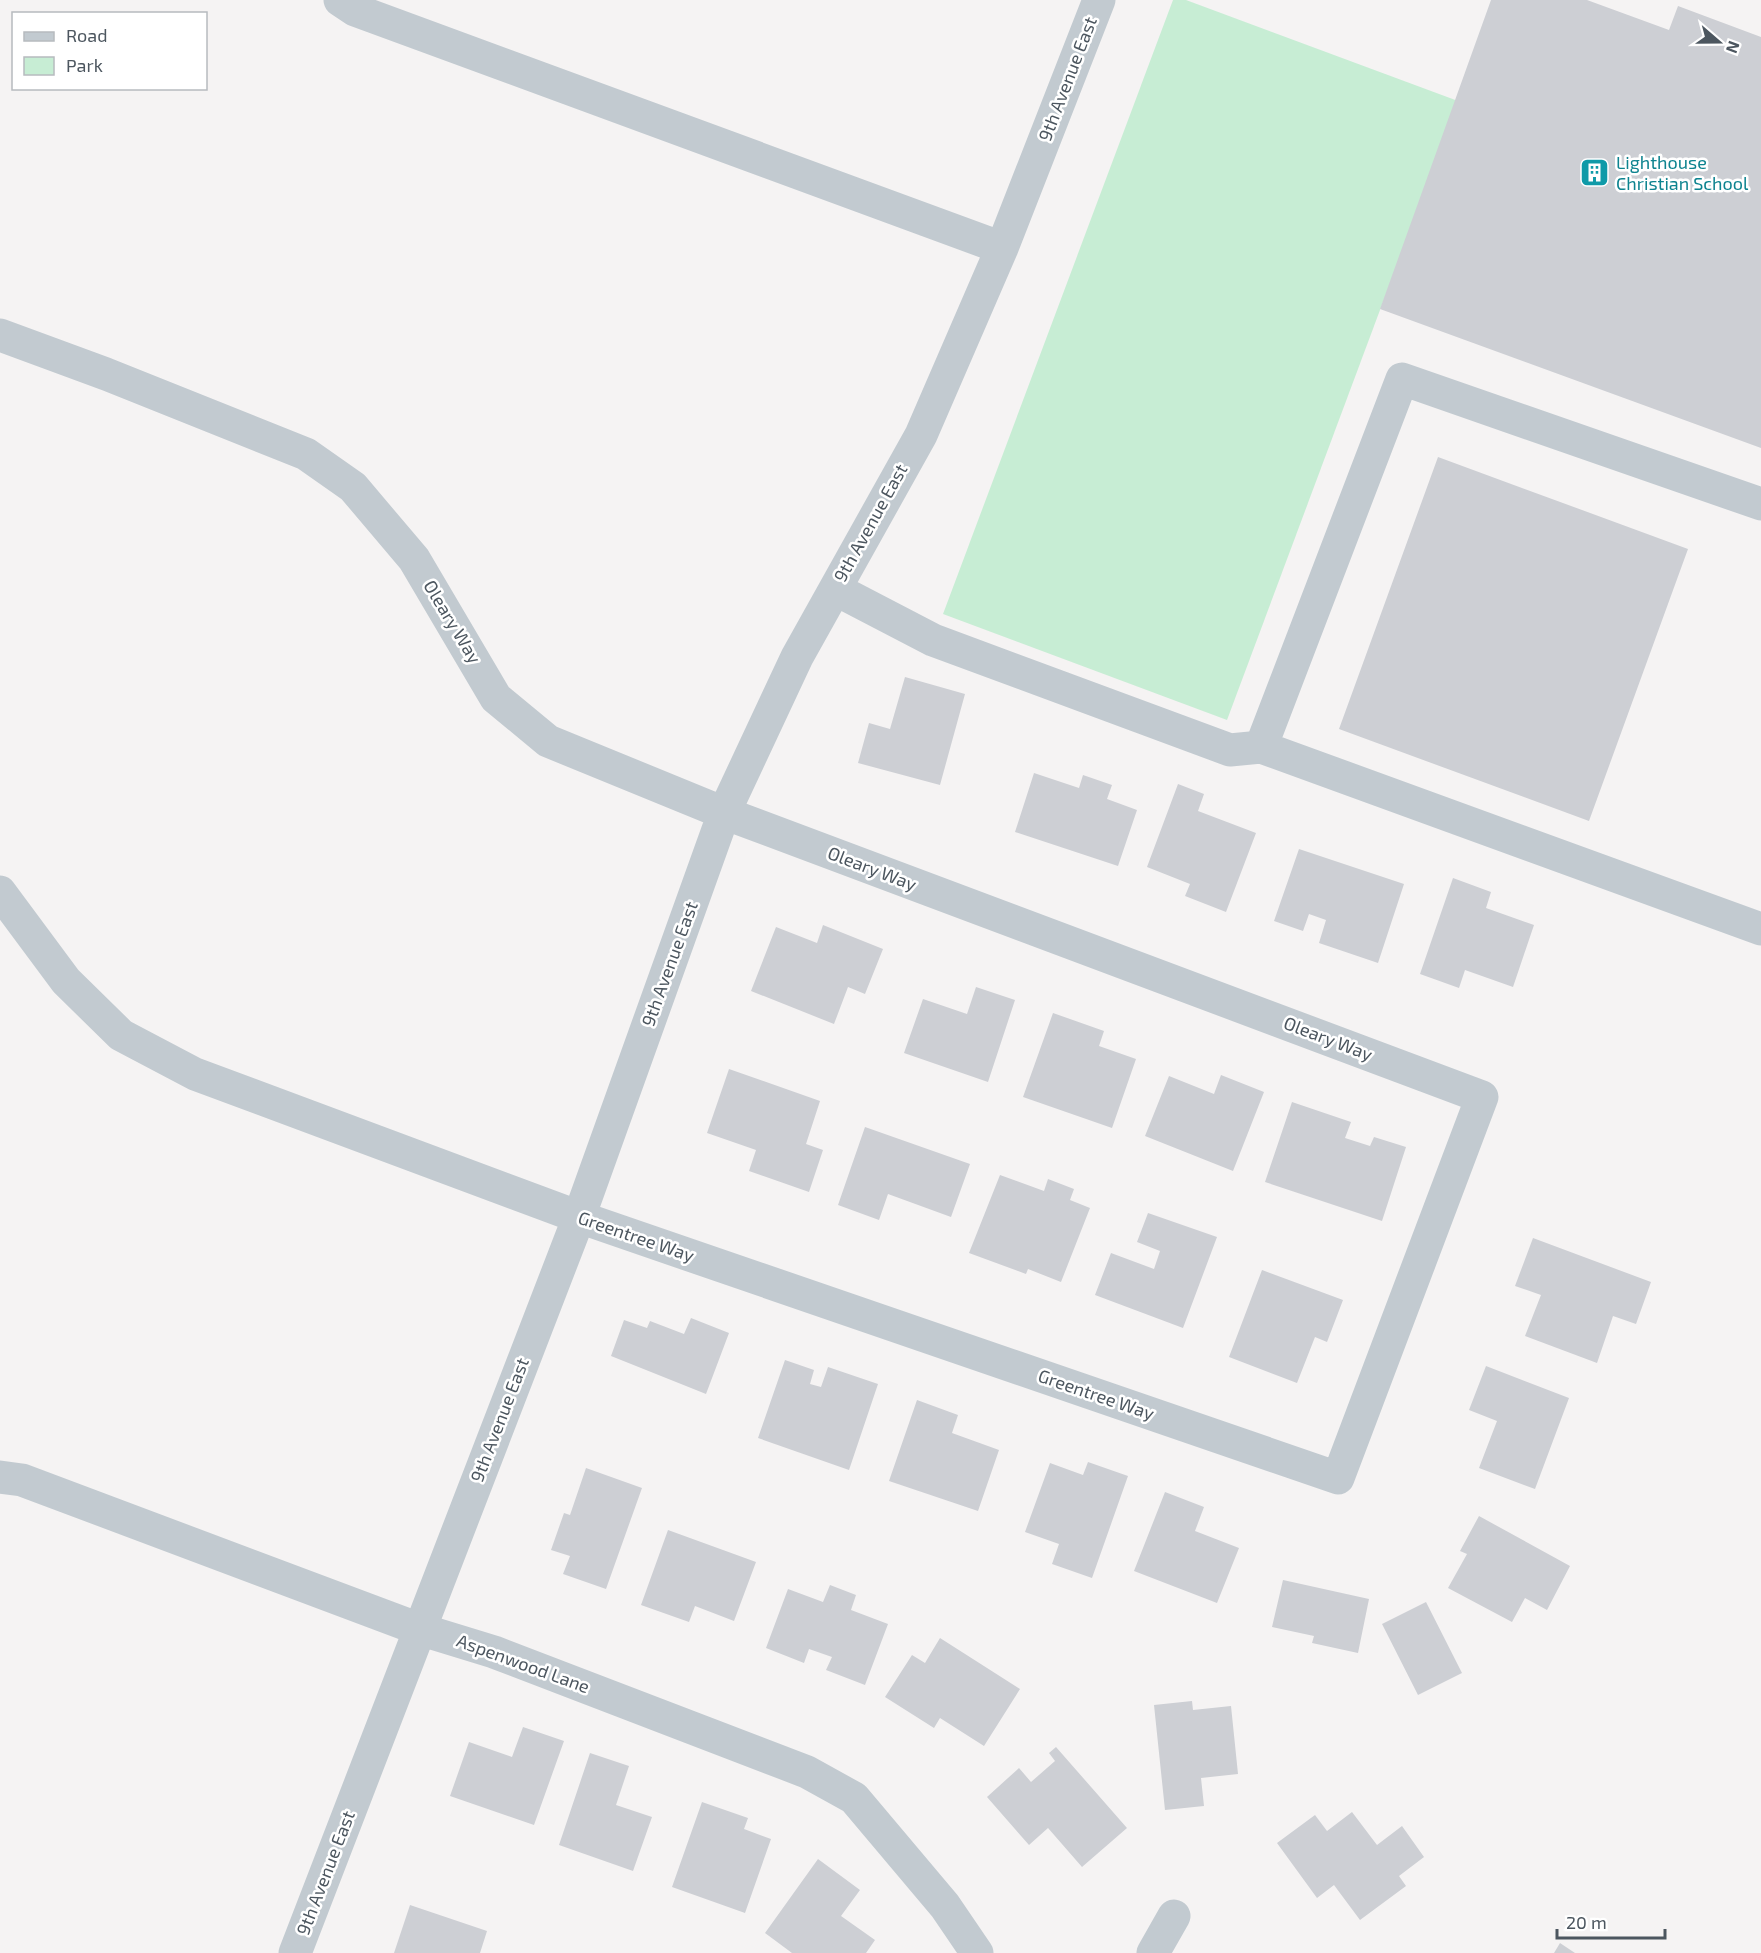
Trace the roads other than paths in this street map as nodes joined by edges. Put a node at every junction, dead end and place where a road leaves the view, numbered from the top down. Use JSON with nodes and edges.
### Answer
{"nodes":[{"id":1,"x":340,"y":0,"type":"edge"},
{"id":2,"x":1099,"y":0,"type":"edge"},
{"id":3,"x":1002,"y":248,"type":"junction"},
{"id":4,"x":0,"y":335,"type":"edge"},
{"id":5,"x":1761,"y":504,"type":"edge"},
{"id":6,"x":835,"y":588,"type":"junction"},
{"id":7,"x":1261,"y":747,"type":"junction"},
{"id":8,"x":724,"y":813,"type":"junction"},
{"id":9,"x":0,"y":892,"type":"edge"},
{"id":10,"x":1761,"y":929,"type":"edge"},
{"id":11,"x":579,"y":1217,"type":"junction"},
{"id":12,"x":0,"y":1477,"type":"edge"},
{"id":13,"x":1338,"y":1478,"type":"joint"},
{"id":14,"x":419,"y":1629,"type":"junction"},
{"id":15,"x":1174,"y":1916,"type":"dead end"},
{"id":16,"x":295,"y":1953,"type":"edge"},
{"id":17,"x":976,"y":1953,"type":"edge"},
{"id":18,"x":1153,"y":1953,"type":"edge"}],
"edges":[{"from":1,"to":3,"type":"street"},
{"from":2,"to":3,"type":"street","name":"9th Avenue East"},
{"from":3,"to":6,"type":"street","name":"9th Avenue East"},
{"from":4,"to":8,"type":"street","name":"Oleary Way"},
{"from":5,"to":7,"type":"street"},
{"from":6,"to":7,"type":"street"},
{"from":6,"to":8,"type":"street","name":"9th Avenue East"},
{"from":7,"to":10,"type":"street"},
{"from":8,"to":11,"type":"street","name":"9th Avenue East"},
{"from":8,"to":13,"type":"street","name":"Oleary Way"},
{"from":9,"to":11,"type":"street","name":"Greentree Way"},
{"from":11,"to":13,"type":"street","name":"Greentree Way"},
{"from":11,"to":14,"type":"street","name":"9th Avenue East"},
{"from":12,"to":14,"type":"street","name":"Aspenwood Lane"},
{"from":14,"to":16,"type":"street","name":"9th Avenue East"},
{"from":14,"to":17,"type":"street","name":"Aspenwood Lane"},
{"from":15,"to":18,"type":"street"}]}
